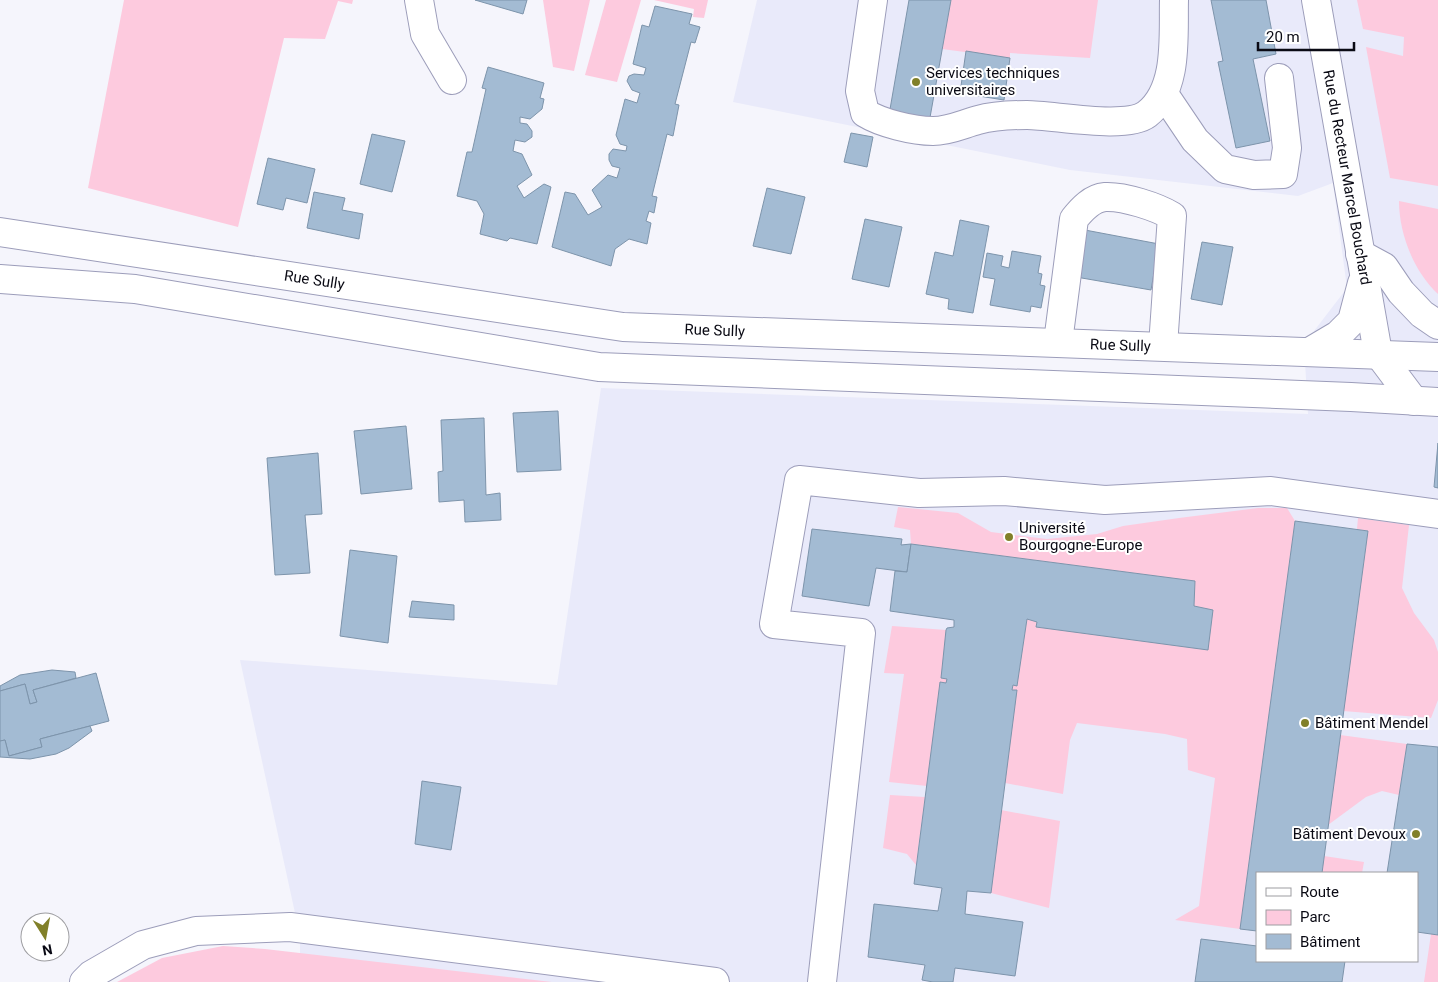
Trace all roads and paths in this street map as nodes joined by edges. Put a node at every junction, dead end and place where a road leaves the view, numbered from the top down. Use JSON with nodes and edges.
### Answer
{"nodes":[{"id":1,"x":419,"y":0,"type":"edge"},
{"id":2,"x":873,"y":0,"type":"edge"},
{"id":3,"x":1174,"y":0,"type":"edge"},
{"id":4,"x":1316,"y":0,"type":"edge"},
{"id":5,"x":1279,"y":78,"type":"dead end"},
{"id":6,"x":452,"y":80,"type":"dead end"},
{"id":7,"x":1164,"y":94,"type":"junction"},
{"id":8,"x":0,"y":232,"type":"edge"},
{"id":9,"x":1362,"y":265,"type":"junction"},
{"id":10,"x":0,"y":279,"type":"edge"},
{"id":11,"x":1438,"y":325,"type":"edge"},
{"id":12,"x":1058,"y":342,"type":"junction"},
{"id":13,"x":1162,"y":346,"type":"junction"},
{"id":14,"x":1311,"y":351,"type":"junction"},
{"id":15,"x":1378,"y":354,"type":"junction"},
{"id":16,"x":1438,"y":357,"type":"edge"},
{"id":17,"x":1426,"y":402,"type":"edge"},
{"id":18,"x":1438,"y":514,"type":"edge"},
{"id":19,"x":84,"y":982,"type":"edge"},
{"id":20,"x":715,"y":982,"type":"edge"},
{"id":21,"x":822,"y":982,"type":"edge"}],
"edges":[{"from":1,"to":6,"type":"main road"},
{"from":2,"to":7,"type":"main road"},
{"from":3,"to":7,"type":"main road"},
{"from":4,"to":9,"type":"main road","name":"Rue du Recteur Marcel Bouchard"},
{"from":5,"to":7,"type":"main road"},
{"from":8,"to":12,"type":"main road","name":"Rue Sully"},
{"from":9,"to":11,"type":"main road"},
{"from":9,"to":14,"type":"main road"},
{"from":9,"to":15,"type":"main road","name":"Rue du Recteur Marcel Bouchard"},
{"from":10,"to":17,"type":"main road"},
{"from":12,"to":13,"type":"main road","name":"Rue Sully"},
{"from":12,"to":13,"type":"main road"},
{"from":13,"to":14,"type":"main road","name":"Rue Sully"},
{"from":14,"to":15,"type":"main road","name":"Rue Sully"},
{"from":15,"to":16,"type":"main road","name":"Rue Sully"},
{"from":15,"to":17,"type":"main road"},
{"from":18,"to":21,"type":"main road"},
{"from":19,"to":20,"type":"main road"}]}
